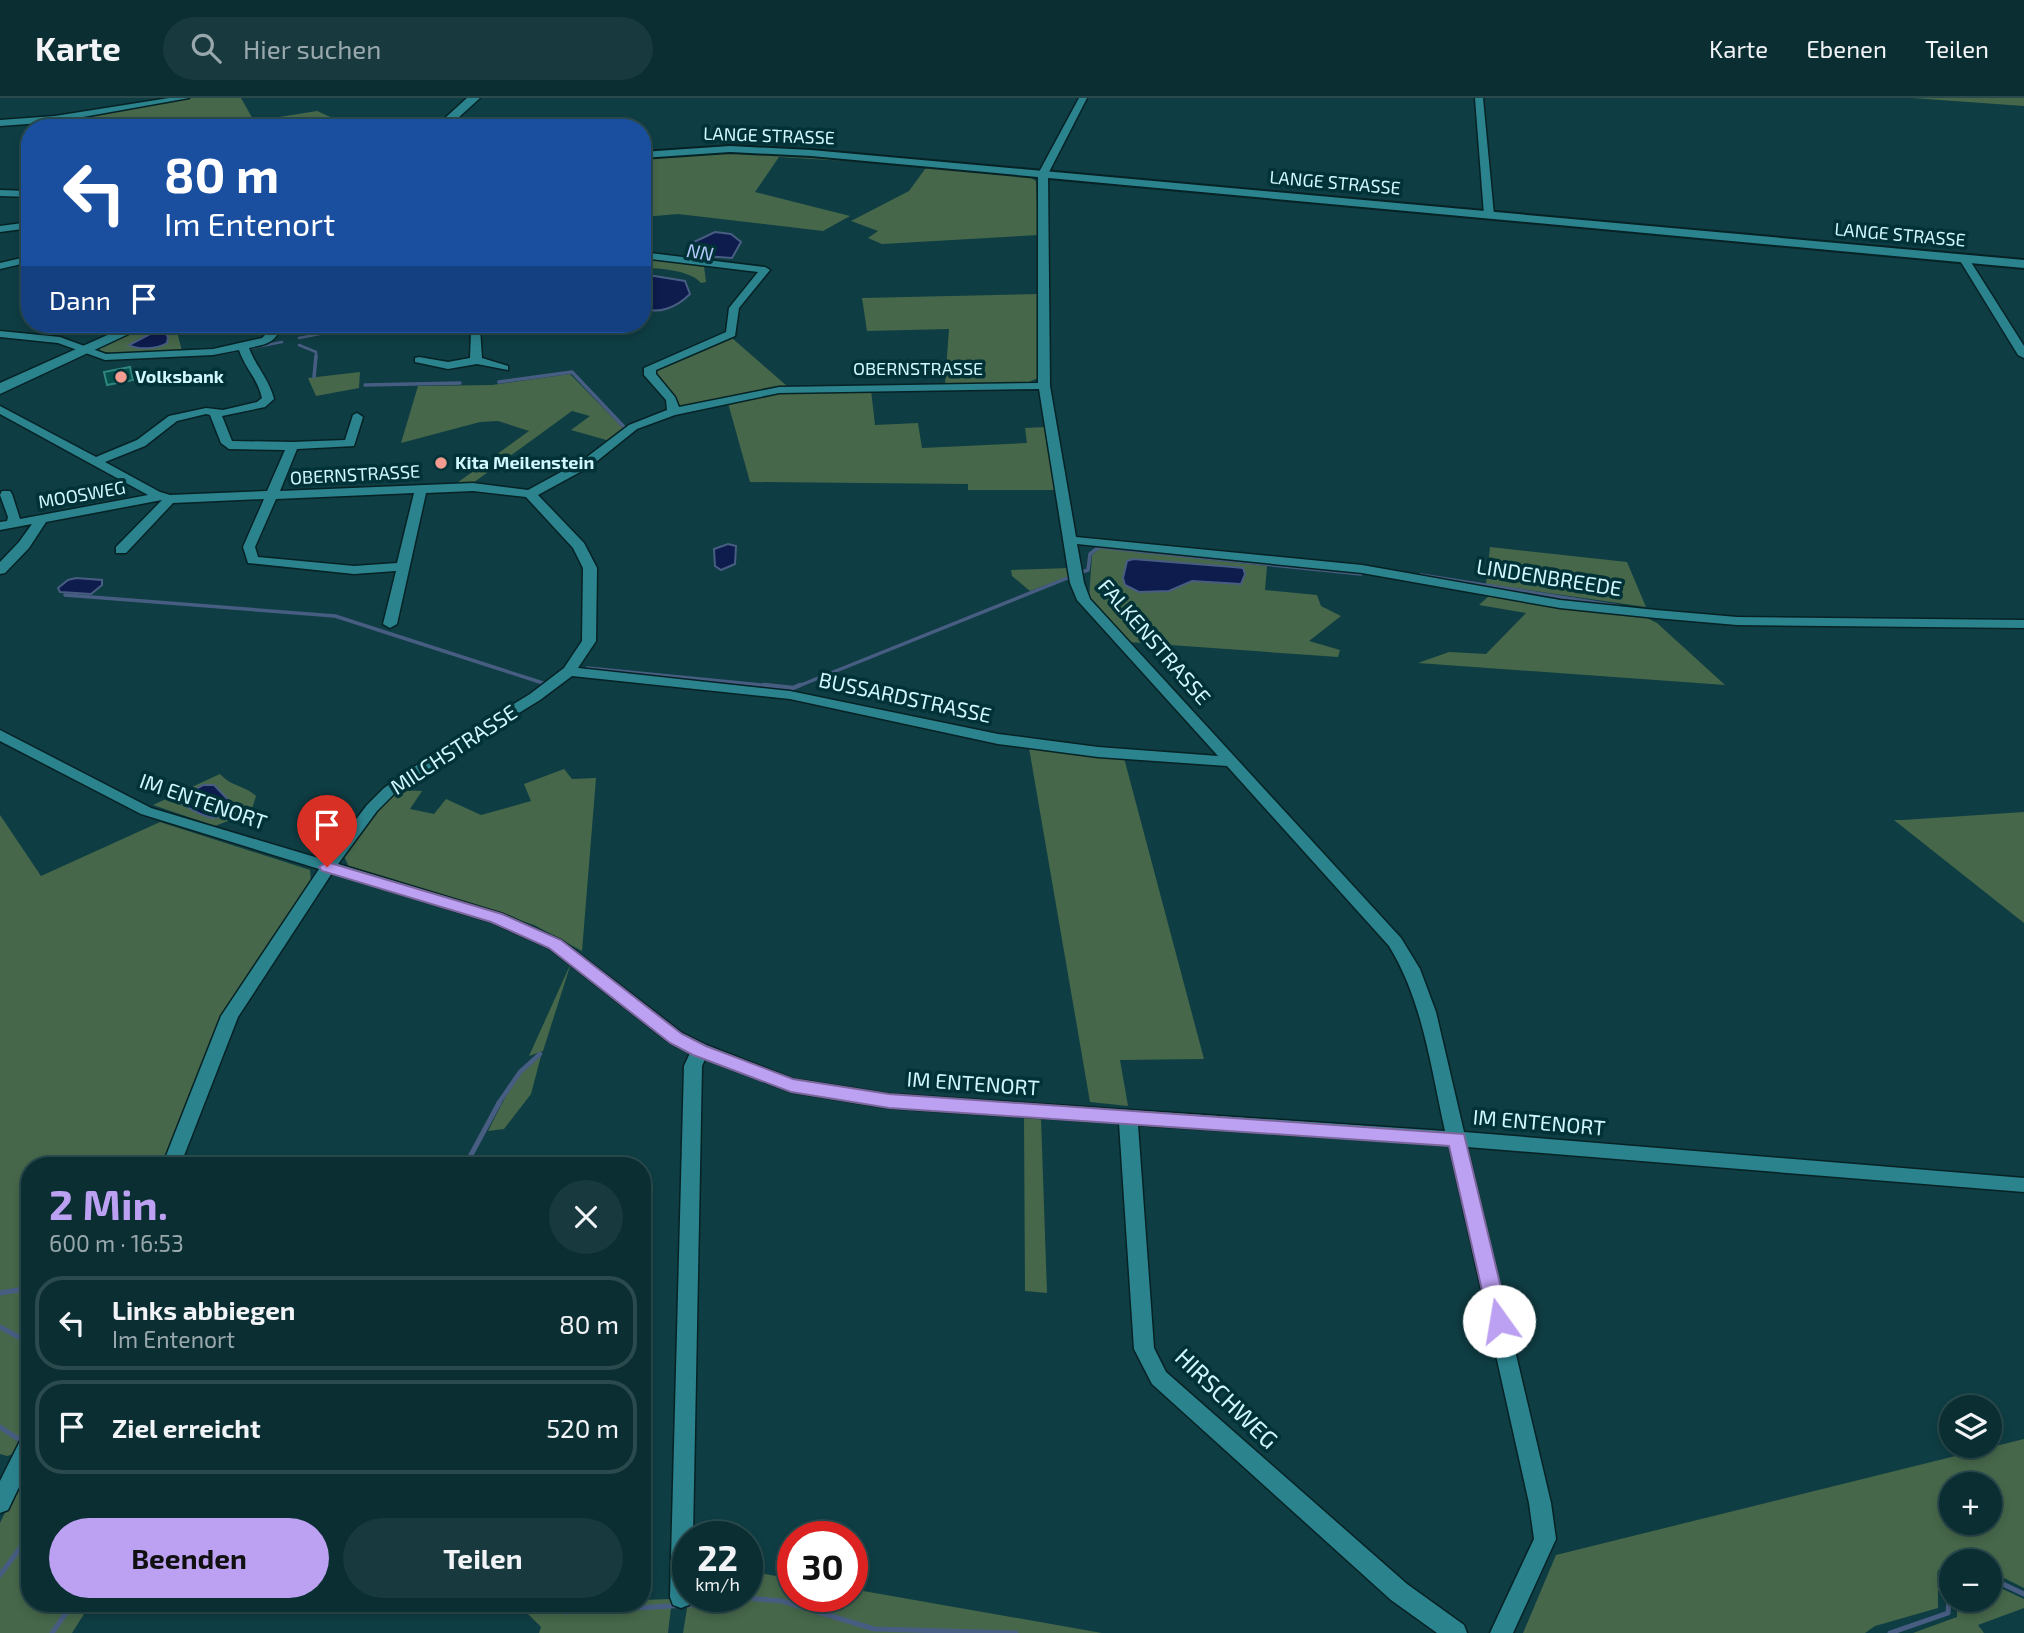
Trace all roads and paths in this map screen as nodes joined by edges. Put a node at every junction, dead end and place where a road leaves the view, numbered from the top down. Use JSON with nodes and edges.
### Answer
{"nodes":[{"id":1,"x":185,"y":98,"type":"edge"},
{"id":2,"x":474,"y":98,"type":"edge"},
{"id":3,"x":1083,"y":98,"type":"edge"},
{"id":4,"x":1479,"y":98,"type":"edge"},
{"id":5,"x":55,"y":119,"type":"edge"},
{"id":6,"x":450,"y":119,"type":"edge"},
{"id":7,"x":21,"y":121,"type":"edge"},
{"id":8,"x":0,"y":123,"type":"edge"},
{"id":9,"x":651,"y":154,"type":"edge"},
{"id":10,"x":1043,"y":174,"type":"junction"},
{"id":11,"x":0,"y":194,"type":"edge"},
{"id":12,"x":21,"y":194,"type":"edge"},
{"id":13,"x":1489,"y":215,"type":"junction"},
{"id":14,"x":21,"y":226,"type":"edge"},
{"id":15,"x":0,"y":229,"type":"edge"},
{"id":16,"x":651,"y":256,"type":"edge"},
{"id":17,"x":1964,"y":259,"type":"junction"},
{"id":18,"x":21,"y":261,"type":"edge"},
{"id":19,"x":2024,"y":264,"type":"edge"},
{"id":20,"x":0,"y":265,"type":"edge"},
{"id":21,"x":123,"y":333,"type":"edge"},
{"id":22,"x":270,"y":333,"type":"edge"},
{"id":23,"x":476,"y":333,"type":"edge"},
{"id":24,"x":0,"y":334,"type":"edge"},
{"id":25,"x":21,"y":335,"type":"joint"},
{"id":26,"x":243,"y":346,"type":"junction"},
{"id":27,"x":83,"y":351,"type":"junction"},
{"id":28,"x":2024,"y":355,"type":"edge"},
{"id":29,"x":419,"y":360,"type":"dead end"},
{"id":30,"x":476,"y":360,"type":"junction"},
{"id":31,"x":505,"y":368,"type":"dead end"},
{"id":32,"x":1044,"y":386,"type":"junction"},
{"id":33,"x":0,"y":389,"type":"edge"},
{"id":34,"x":0,"y":410,"type":"edge"},
{"id":35,"x":673,"y":412,"type":"junction"},
{"id":36,"x":215,"y":413,"type":"junction"},
{"id":37,"x":357,"y":417,"type":"dead end"},
{"id":38,"x":292,"y":446,"type":"junction"},
{"id":39,"x":95,"y":462,"type":"junction"},
{"id":40,"x":421,"y":489,"type":"junction"},
{"id":41,"x":6,"y":494,"type":"dead end"},
{"id":42,"x":530,"y":494,"type":"junction"},
{"id":43,"x":156,"y":495,"type":"junction"},
{"id":44,"x":271,"y":496,"type":"junction"},
{"id":45,"x":170,"y":499,"type":"junction"},
{"id":46,"x":41,"y":520,"type":"junction"},
{"id":47,"x":6,"y":525,"type":"edge"},
{"id":48,"x":1071,"y":540,"type":"junction"},
{"id":49,"x":121,"y":550,"type":"dead end"},
{"id":50,"x":403,"y":568,"type":"junction"},
{"id":51,"x":0,"y":570,"type":"edge"},
{"id":52,"x":390,"y":624,"type":"dead end"},
{"id":53,"x":2024,"y":624,"type":"edge"},
{"id":54,"x":569,"y":671,"type":"junction"},
{"id":55,"x":0,"y":735,"type":"edge"},
{"id":56,"x":1232,"y":762,"type":"junction"},
{"id":57,"x":327,"y":867,"type":"junction"},
{"id":58,"x":700,"y":1050,"type":"junction"},
{"id":59,"x":1128,"y":1116,"type":"junction"},
{"id":60,"x":1457,"y":1139,"type":"junction"},
{"id":61,"x":175,"y":1157,"type":"edge"},
{"id":62,"x":2024,"y":1185,"type":"edge"},
{"id":63,"x":21,"y":1459,"type":"edge"},
{"id":64,"x":0,"y":1503,"type":"edge"},
{"id":65,"x":683,"y":1521,"type":"edge"},
{"id":66,"x":1456,"y":1633,"type":"edge"},
{"id":67,"x":1501,"y":1633,"type":"edge"}],
"edges":[{"from":1,"to":5,"type":"street"},
{"from":2,"to":6,"type":"main road"},
{"from":3,"to":10,"type":"street","name":"FALKENSTRASSE"},
{"from":4,"to":13,"type":"street"},
{"from":7,"to":8,"type":"street"},
{"from":9,"to":10,"type":"street","name":"LANGE STRASSE"},
{"from":10,"to":13,"type":"street","name":"LANGE STRASSE"},
{"from":10,"to":32,"type":"street","name":"FALKENSTRASSE"},
{"from":11,"to":12,"type":"street"},
{"from":13,"to":17,"type":"street","name":"LANGE STRASSE"},
{"from":14,"to":15,"type":"street"},
{"from":16,"to":35,"type":"street"},
{"from":17,"to":19,"type":"street","name":"LANGE STRASSE"},
{"from":17,"to":28,"type":"street"},
{"from":18,"to":20,"type":"street"},
{"from":21,"to":27,"type":"main road"},
{"from":22,"to":26,"type":"street"},
{"from":23,"to":30,"type":"street"},
{"from":24,"to":25,"type":"street"},
{"from":25,"to":27,"type":"street"},
{"from":26,"to":27,"type":"street"},
{"from":26,"to":36,"type":"street"},
{"from":27,"to":33,"type":"main road"},
{"from":29,"to":30,"type":"street"},
{"from":30,"to":31,"type":"street"},
{"from":32,"to":35,"type":"street","name":"OBERNSTRASSE"},
{"from":32,"to":48,"type":"street","name":"FALKENSTRASSE"},
{"from":34,"to":39,"type":"street","name":"OBERNSTRASSE"},
{"from":35,"to":42,"type":"street","name":"OBERNSTRASSE"},
{"from":36,"to":38,"type":"street"},
{"from":36,"to":39,"type":"street"},
{"from":37,"to":38,"type":"street"},
{"from":38,"to":44,"type":"street"},
{"from":39,"to":43,"type":"street","name":"OBERNSTRASSE"},
{"from":40,"to":42,"type":"street","name":"OBERNSTRASSE"},
{"from":40,"to":44,"type":"street","name":"OBERNSTRASSE"},
{"from":40,"to":50,"type":"street"},
{"from":41,"to":47,"type":"street","name":"MOOSWEG"},
{"from":42,"to":54,"type":"street","name":"MILCHSTRASSE"},
{"from":43,"to":45,"type":"street","name":"OBERNSTRASSE"},
{"from":43,"to":46,"type":"street","name":"MOOSWEG"},
{"from":44,"to":45,"type":"street","name":"OBERNSTRASSE"},
{"from":44,"to":50,"type":"street"},
{"from":45,"to":49,"type":"street"},
{"from":46,"to":47,"type":"street","name":"MOOSWEG"},
{"from":46,"to":51,"type":"street"},
{"from":48,"to":53,"type":"street","name":"LINDENBREEDE"},
{"from":48,"to":56,"type":"street","name":"FALKENSTRASSE"},
{"from":50,"to":52,"type":"street"},
{"from":54,"to":56,"type":"street","name":"BUSSARDSTRASSE"},
{"from":54,"to":57,"type":"street","name":"MILCHSTRASSE"},
{"from":55,"to":57,"type":"street","name":"IM ENTENORT"},
{"from":56,"to":60,"type":"street","name":"FALKENSTRASSE"},
{"from":57,"to":58,"type":"street","name":"IM ENTENORT"},
{"from":57,"to":61,"type":"street","name":"MILCHSTRASSE"},
{"from":58,"to":59,"type":"street","name":"IM ENTENORT"},
{"from":58,"to":65,"type":"street"},
{"from":59,"to":60,"type":"street","name":"IM ENTENORT"},
{"from":59,"to":66,"type":"street","name":"HIRSCHWEG"},
{"from":60,"to":62,"type":"street","name":"IM ENTENORT"},
{"from":60,"to":67,"type":"street","name":"FALKENSTRASSE"},
{"from":63,"to":64,"type":"street"}]}
